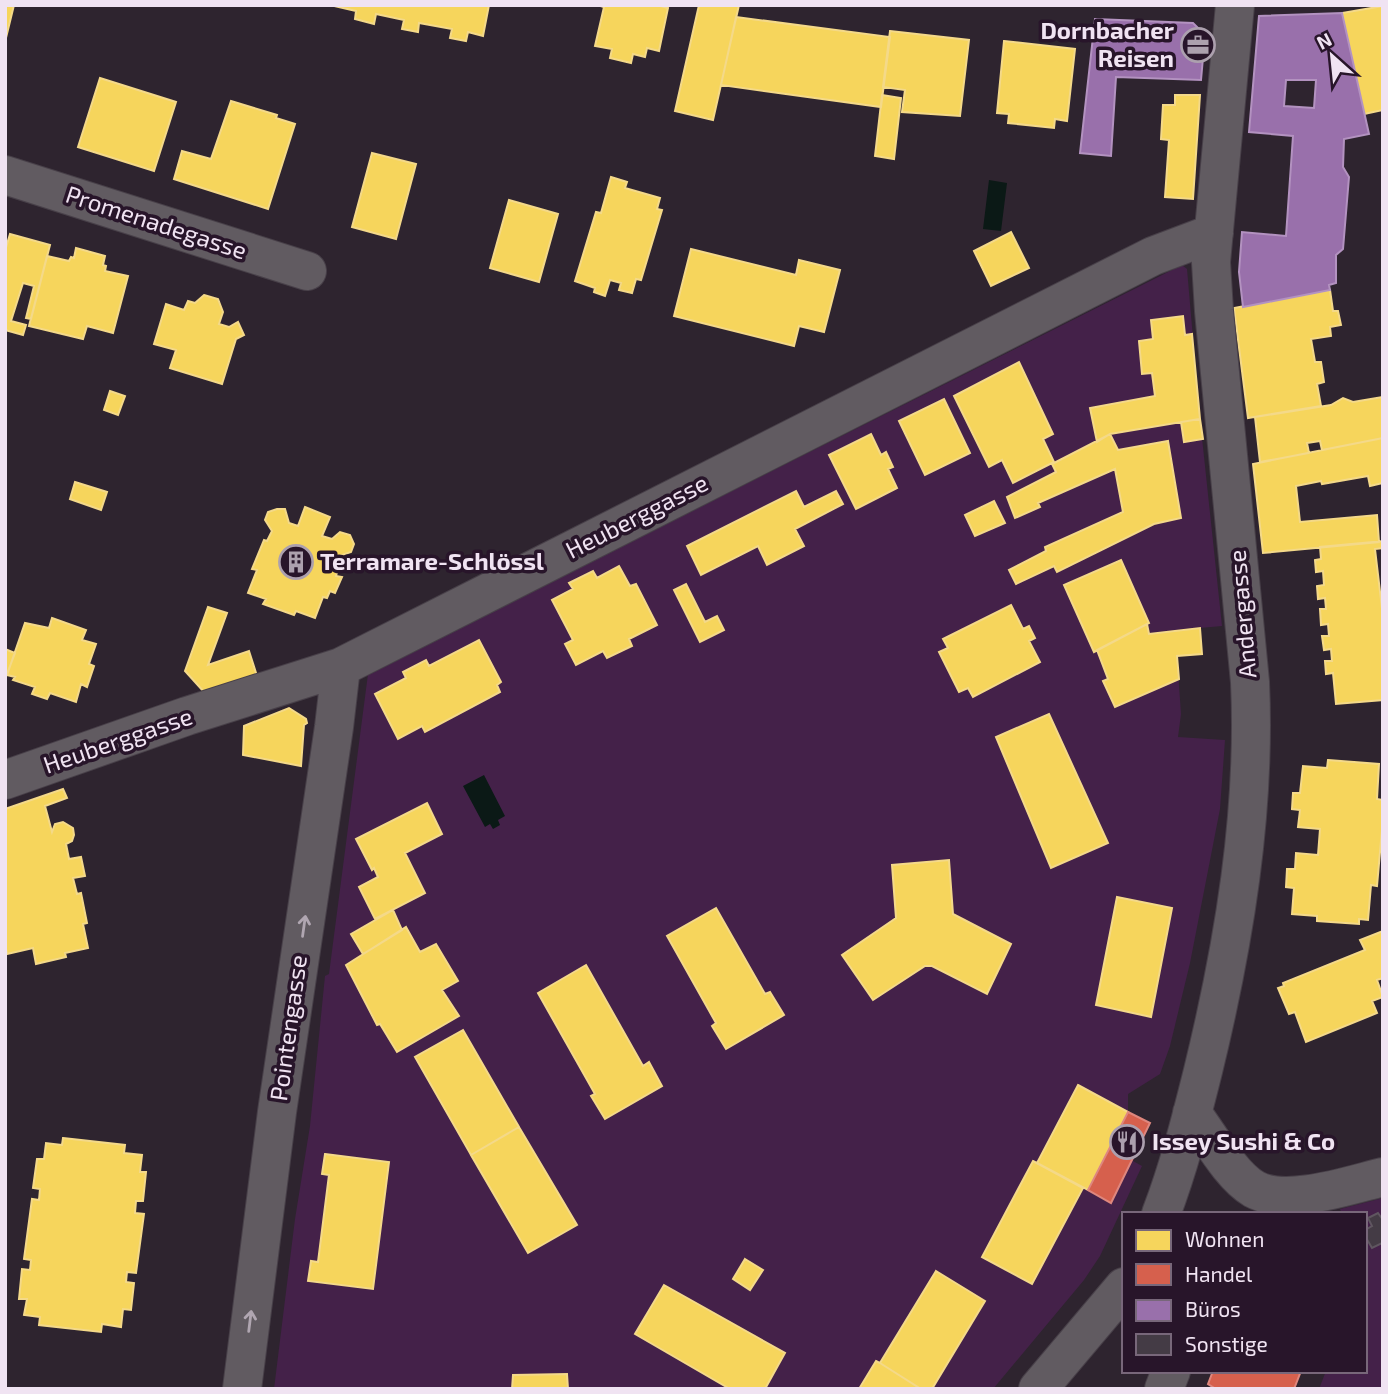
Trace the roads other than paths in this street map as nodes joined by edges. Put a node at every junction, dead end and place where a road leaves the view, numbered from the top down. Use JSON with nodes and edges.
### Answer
{"nodes":[{"id":1,"x":1235,"y":5,"type":"edge"},
{"id":2,"x":5,"y":175,"type":"edge"},
{"id":3,"x":1214,"y":233,"type":"junction"},
{"id":4,"x":307,"y":271,"type":"dead end"},
{"id":5,"x":341,"y":667,"type":"junction"},
{"id":6,"x":5,"y":780,"type":"edge"},
{"id":7,"x":1192,"y":1113,"type":"junction"},
{"id":8,"x":1383,"y":1177,"type":"edge"},
{"id":9,"x":1248,"y":1201,"type":"edge"},
{"id":10,"x":1162,"y":1212,"type":"edge"},
{"id":11,"x":1122,"y":1289,"type":"edge"},
{"id":12,"x":242,"y":1389,"type":"edge"},
{"id":13,"x":1038,"y":1389,"type":"edge"}],
"edges":[{"from":1,"to":3,"type":"street","name":"Andergasse"},
{"from":2,"to":4,"type":"street","name":"Promenadegasse"},
{"from":3,"to":5,"type":"street","name":"Heuberggasse"},
{"from":3,"to":7,"type":"street","name":"Andergasse"},
{"from":5,"to":6,"type":"street","name":"Heuberggasse"},
{"from":12,"to":5,"type":"street","name":"Pointengasse","one_way":true},
{"from":7,"to":9,"type":"street"},
{"from":7,"to":10,"type":"street","name":"Andergasse"},
{"from":8,"to":9,"type":"street"},
{"from":11,"to":13,"type":"street"}]}
